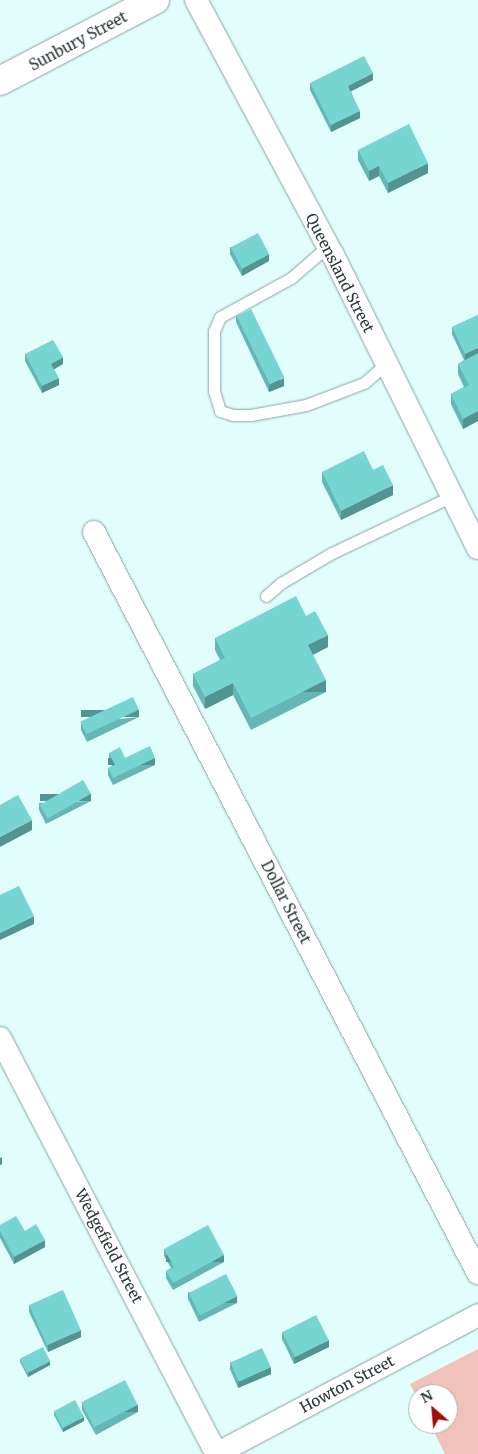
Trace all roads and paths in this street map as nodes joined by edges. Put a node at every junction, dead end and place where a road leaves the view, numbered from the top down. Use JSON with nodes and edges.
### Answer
{"nodes":[{"id":1,"x":155,"y":0,"type":"edge"},
{"id":2,"x":196,"y":0,"type":"edge"},
{"id":3,"x":0,"y":81,"type":"edge"},
{"id":4,"x":328,"y":246,"type":"junction"},
{"id":5,"x":386,"y":364,"type":"junction"},
{"id":6,"x":452,"y":496,"type":"junction"},
{"id":7,"x":94,"y":532,"type":"dead end"},
{"id":8,"x":478,"y":548,"type":"edge"},
{"id":9,"x":266,"y":596,"type":"dead end"},
{"id":10,"x":0,"y":1038,"type":"edge"},
{"id":11,"x":478,"y":1273,"type":"edge"},
{"id":12,"x":478,"y":1315,"type":"edge"},
{"id":13,"x":217,"y":1454,"type":"edge"}],
"edges":[{"from":1,"to":3,"type":"street","name":"Sunbury Street"},
{"from":2,"to":4,"type":"street","name":"Queensland Street"},
{"from":4,"to":5,"type":"street","name":"Queensland Street"},
{"from":4,"to":5,"type":"lane"},
{"from":5,"to":6,"type":"street","name":"Queensland Street"},
{"from":6,"to":8,"type":"street","name":"Queensland Street"},
{"from":6,"to":9,"type":"lane"},
{"from":7,"to":11,"type":"street","name":"Dollar Street"},
{"from":10,"to":13,"type":"street","name":"Wedgefield Street"},
{"from":12,"to":13,"type":"street","name":"Howton Street"}]}
